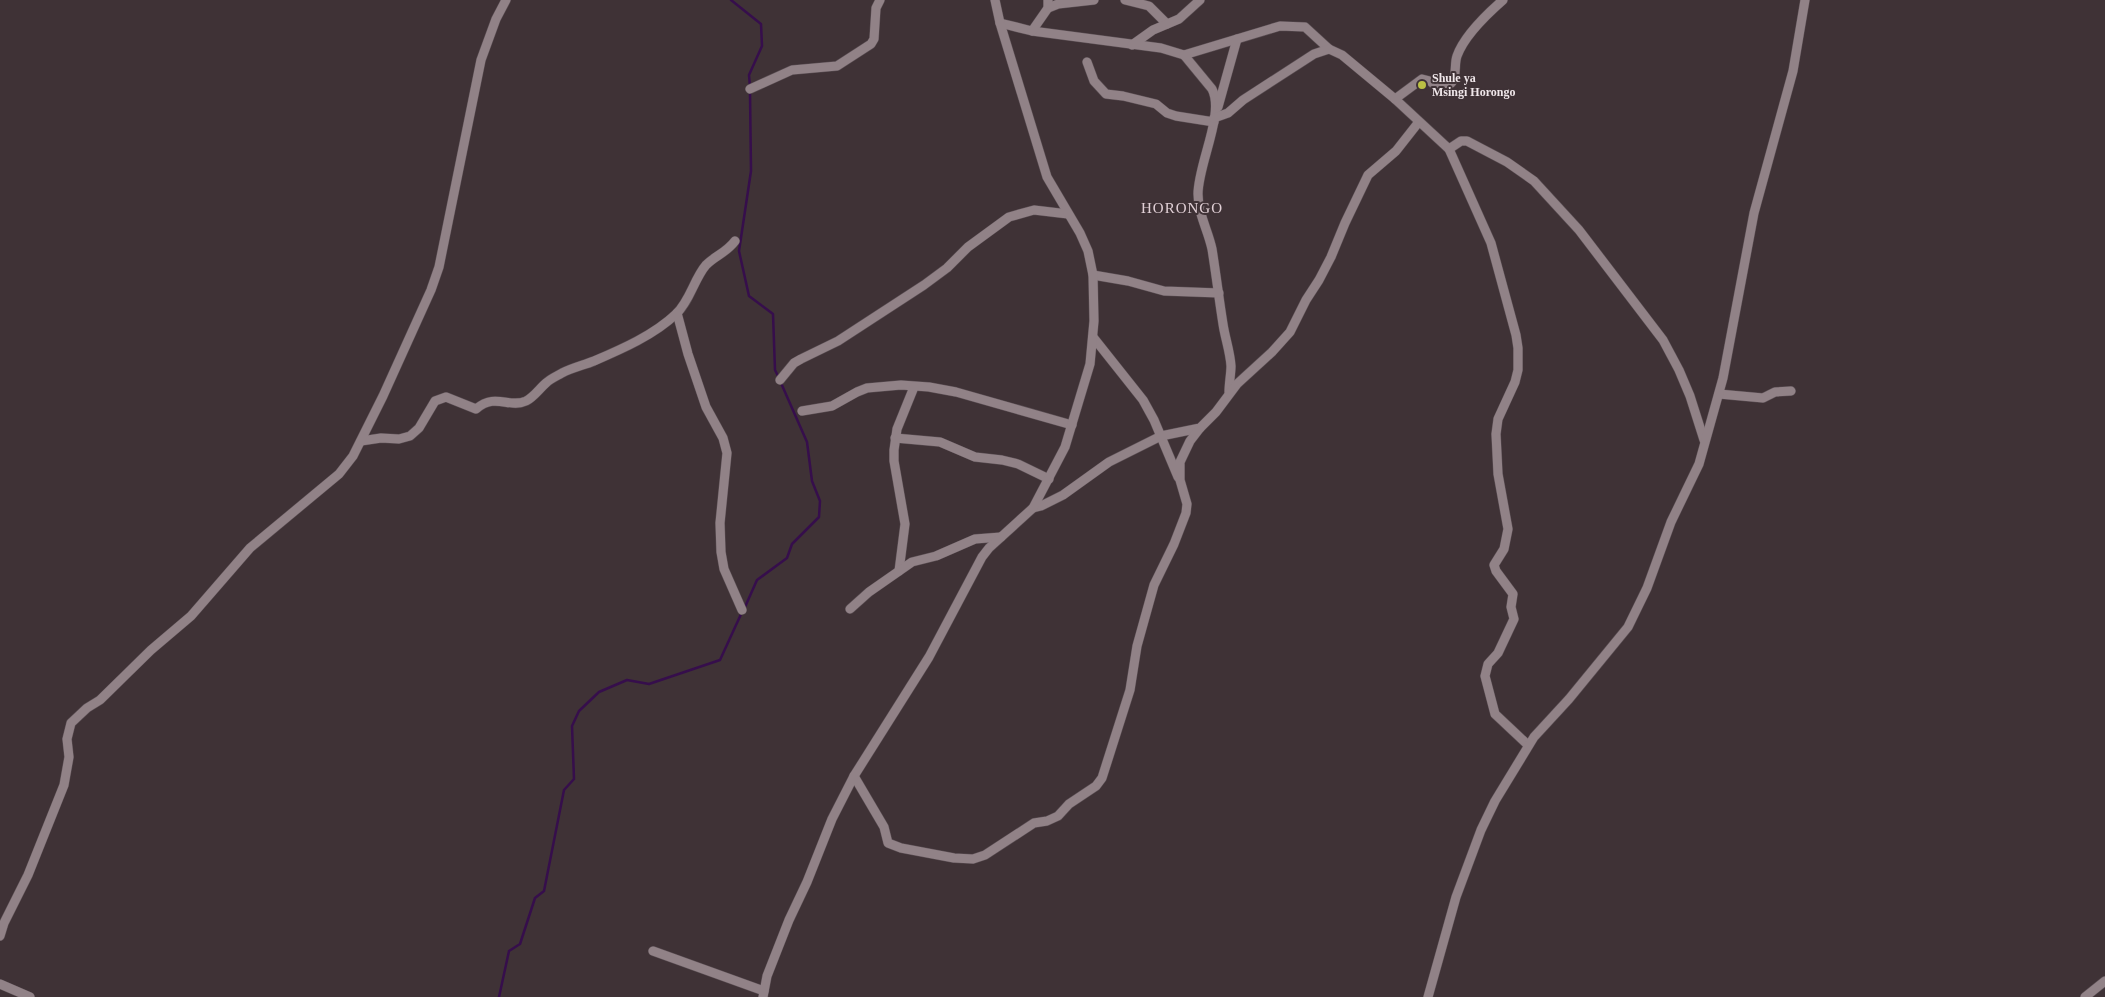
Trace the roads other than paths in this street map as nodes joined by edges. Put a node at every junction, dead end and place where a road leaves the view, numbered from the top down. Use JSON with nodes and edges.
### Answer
{"nodes":[{"id":1,"x":506,"y":0,"type":"edge"},
{"id":2,"x":880,"y":0,"type":"edge"},
{"id":3,"x":996,"y":0,"type":"edge"},
{"id":4,"x":1094,"y":0,"type":"edge"},
{"id":5,"x":1125,"y":0,"type":"edge"},
{"id":6,"x":1200,"y":0,"type":"edge"},
{"id":7,"x":1503,"y":0,"type":"edge"},
{"id":8,"x":1805,"y":0,"type":"edge"},
{"id":9,"x":1048,"y":4,"type":"edge"},
{"id":10,"x":1000,"y":23,"type":"junction"},
{"id":11,"x":1167,"y":24,"type":"junction"},
{"id":12,"x":1032,"y":31,"type":"junction"},
{"id":13,"x":1237,"y":39,"type":"junction"},
{"id":14,"x":1132,"y":45,"type":"junction"},
{"id":15,"x":1329,"y":48,"type":"junction"},
{"id":16,"x":1184,"y":55,"type":"junction"},
{"id":17,"x":1087,"y":62,"type":"dead end"},
{"id":18,"x":750,"y":89,"type":"dead end"},
{"id":19,"x":1395,"y":99,"type":"junction"},
{"id":20,"x":1215,"y":118,"type":"junction"},
{"id":21,"x":1418,"y":122,"type":"junction"},
{"id":22,"x":1449,"y":149,"type":"junction"},
{"id":23,"x":1068,"y":214,"type":"junction"},
{"id":24,"x":735,"y":241,"type":"dead end"},
{"id":25,"x":1093,"y":275,"type":"junction"},
{"id":26,"x":1219,"y":293,"type":"junction"},
{"id":27,"x":677,"y":313,"type":"junction"},
{"id":28,"x":1093,"y":337,"type":"junction"},
{"id":29,"x":780,"y":380,"type":"dead end"},
{"id":30,"x":914,"y":387,"type":"junction"},
{"id":31,"x":1791,"y":391,"type":"dead end"},
{"id":32,"x":1229,"y":392,"type":"junction"},
{"id":33,"x":1719,"y":394,"type":"junction"},
{"id":34,"x":802,"y":412,"type":"dead end"},
{"id":35,"x":1072,"y":424,"type":"junction"},
{"id":36,"x":1200,"y":428,"type":"junction"},
{"id":37,"x":1161,"y":436,"type":"junction"},
{"id":38,"x":895,"y":438,"type":"junction"},
{"id":39,"x":361,"y":441,"type":"junction"},
{"id":40,"x":1704,"y":441,"type":"junction"},
{"id":41,"x":1048,"y":480,"type":"junction"},
{"id":42,"x":1180,"y":480,"type":"junction"},
{"id":43,"x":1033,"y":508,"type":"junction"},
{"id":44,"x":1001,"y":537,"type":"junction"},
{"id":45,"x":899,"y":571,"type":"junction"},
{"id":46,"x":850,"y":609,"type":"dead end"},
{"id":47,"x":742,"y":610,"type":"dead end"},
{"id":48,"x":1528,"y":745,"type":"junction"},
{"id":49,"x":854,"y":776,"type":"junction"},
{"id":50,"x":0,"y":936,"type":"edge"},
{"id":51,"x":653,"y":951,"type":"dead end"},
{"id":52,"x":2105,"y":981,"type":"edge"},
{"id":53,"x":0,"y":984,"type":"edge"},
{"id":54,"x":764,"y":994,"type":"edge"},
{"id":55,"x":30,"y":997,"type":"edge"},
{"id":56,"x":1428,"y":997,"type":"edge"},
{"id":57,"x":2085,"y":997,"type":"edge"}],
"edges":[{"from":1,"to":39,"type":"street"},
{"from":2,"to":18,"type":"street"},
{"from":3,"to":10,"type":"street"},
{"from":4,"to":9,"type":"street"},
{"from":5,"to":11,"type":"street"},
{"from":6,"to":11,"type":"street"},
{"from":7,"to":19,"type":"street"},
{"from":8,"to":33,"type":"street"},
{"from":9,"to":12,"type":"street"},
{"from":10,"to":12,"type":"street"},
{"from":10,"to":23,"type":"street"},
{"from":11,"to":14,"type":"street"},
{"from":12,"to":14,"type":"street"},
{"from":13,"to":15,"type":"street"},
{"from":13,"to":16,"type":"street"},
{"from":13,"to":20,"type":"street"},
{"from":14,"to":16,"type":"street"},
{"from":15,"to":19,"type":"street"},
{"from":15,"to":20,"type":"street"},
{"from":16,"to":20,"type":"street"},
{"from":17,"to":20,"type":"street"},
{"from":19,"to":21,"type":"street"},
{"from":20,"to":26,"type":"street"},
{"from":21,"to":22,"type":"street"},
{"from":21,"to":32,"type":"street"},
{"from":22,"to":40,"type":"street"},
{"from":22,"to":48,"type":"street"},
{"from":23,"to":25,"type":"street"},
{"from":23,"to":29,"type":"street"},
{"from":24,"to":27,"type":"street"},
{"from":25,"to":26,"type":"street"},
{"from":25,"to":28,"type":"street"},
{"from":26,"to":32,"type":"street"},
{"from":27,"to":39,"type":"street"},
{"from":27,"to":47,"type":"street"},
{"from":28,"to":35,"type":"street"},
{"from":28,"to":37,"type":"street"},
{"from":30,"to":34,"type":"street"},
{"from":30,"to":35,"type":"street"},
{"from":30,"to":38,"type":"street"},
{"from":31,"to":33,"type":"street"},
{"from":32,"to":36,"type":"street"},
{"from":33,"to":40,"type":"street"},
{"from":35,"to":41,"type":"street"},
{"from":36,"to":37,"type":"street"},
{"from":36,"to":42,"type":"street"},
{"from":37,"to":42,"type":"street"},
{"from":37,"to":43,"type":"street"},
{"from":38,"to":41,"type":"street"},
{"from":38,"to":45,"type":"street"},
{"from":39,"to":50,"type":"street"},
{"from":40,"to":48,"type":"street"},
{"from":41,"to":43,"type":"street"},
{"from":42,"to":49,"type":"street"},
{"from":43,"to":44,"type":"street"},
{"from":44,"to":45,"type":"street"},
{"from":44,"to":49,"type":"street"},
{"from":45,"to":46,"type":"street"},
{"from":48,"to":56,"type":"street"},
{"from":49,"to":54,"type":"street"},
{"from":51,"to":54,"type":"street"},
{"from":52,"to":57,"type":"street"},
{"from":53,"to":55,"type":"street"}]}
